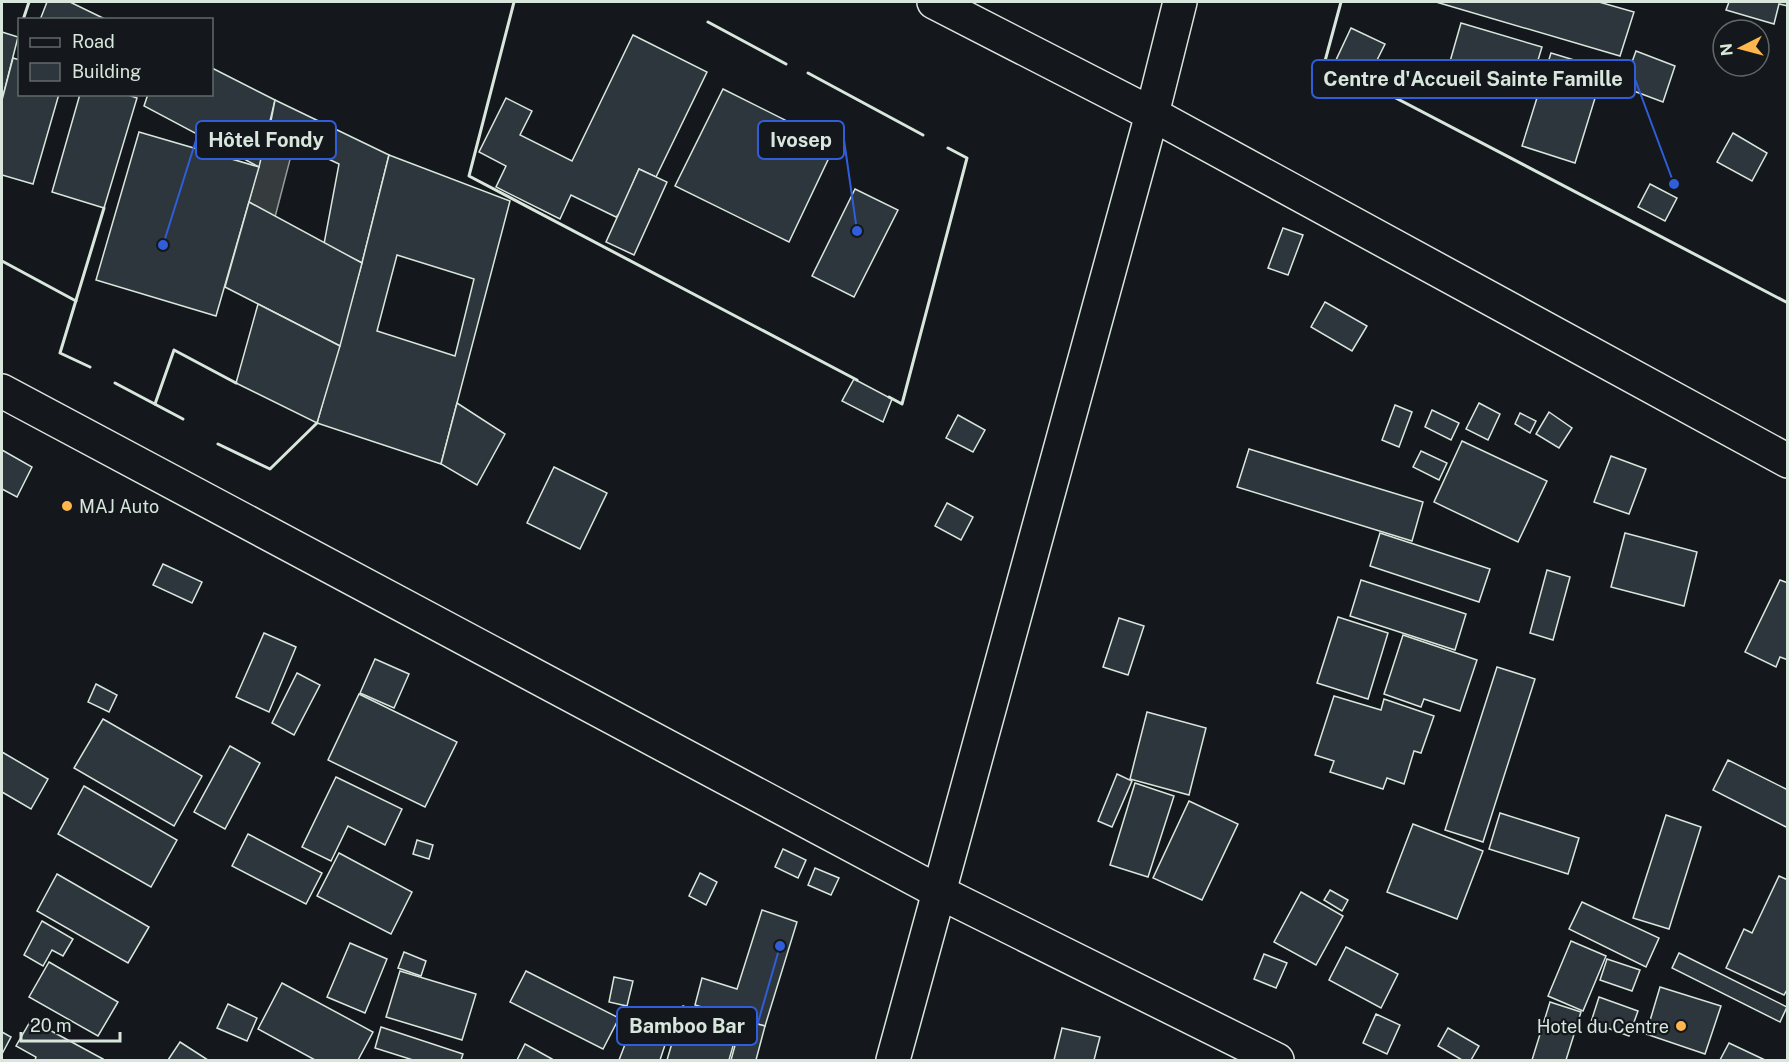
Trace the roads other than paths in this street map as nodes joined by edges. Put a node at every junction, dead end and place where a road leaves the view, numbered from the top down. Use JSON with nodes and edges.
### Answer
{"nodes":[{"id":1,"x":934,"y":2,"type":"edge"},
{"id":2,"x":1180,"y":2,"type":"edge"},
{"id":3,"x":1152,"y":114,"type":"junction"},
{"id":4,"x":2,"y":391,"type":"edge"},
{"id":5,"x":1788,"y":461,"type":"edge"},
{"id":6,"x":941,"y":893,"type":"junction"},
{"id":7,"x":894,"y":1060,"type":"edge"},
{"id":8,"x":1277,"y":1060,"type":"edge"}],
"edges":[{"from":1,"to":3,"type":"street"},
{"from":2,"to":3,"type":"street"},
{"from":3,"to":5,"type":"street"},
{"from":3,"to":6,"type":"street"},
{"from":4,"to":6,"type":"street"},
{"from":6,"to":7,"type":"street"},
{"from":6,"to":8,"type":"street"}]}
